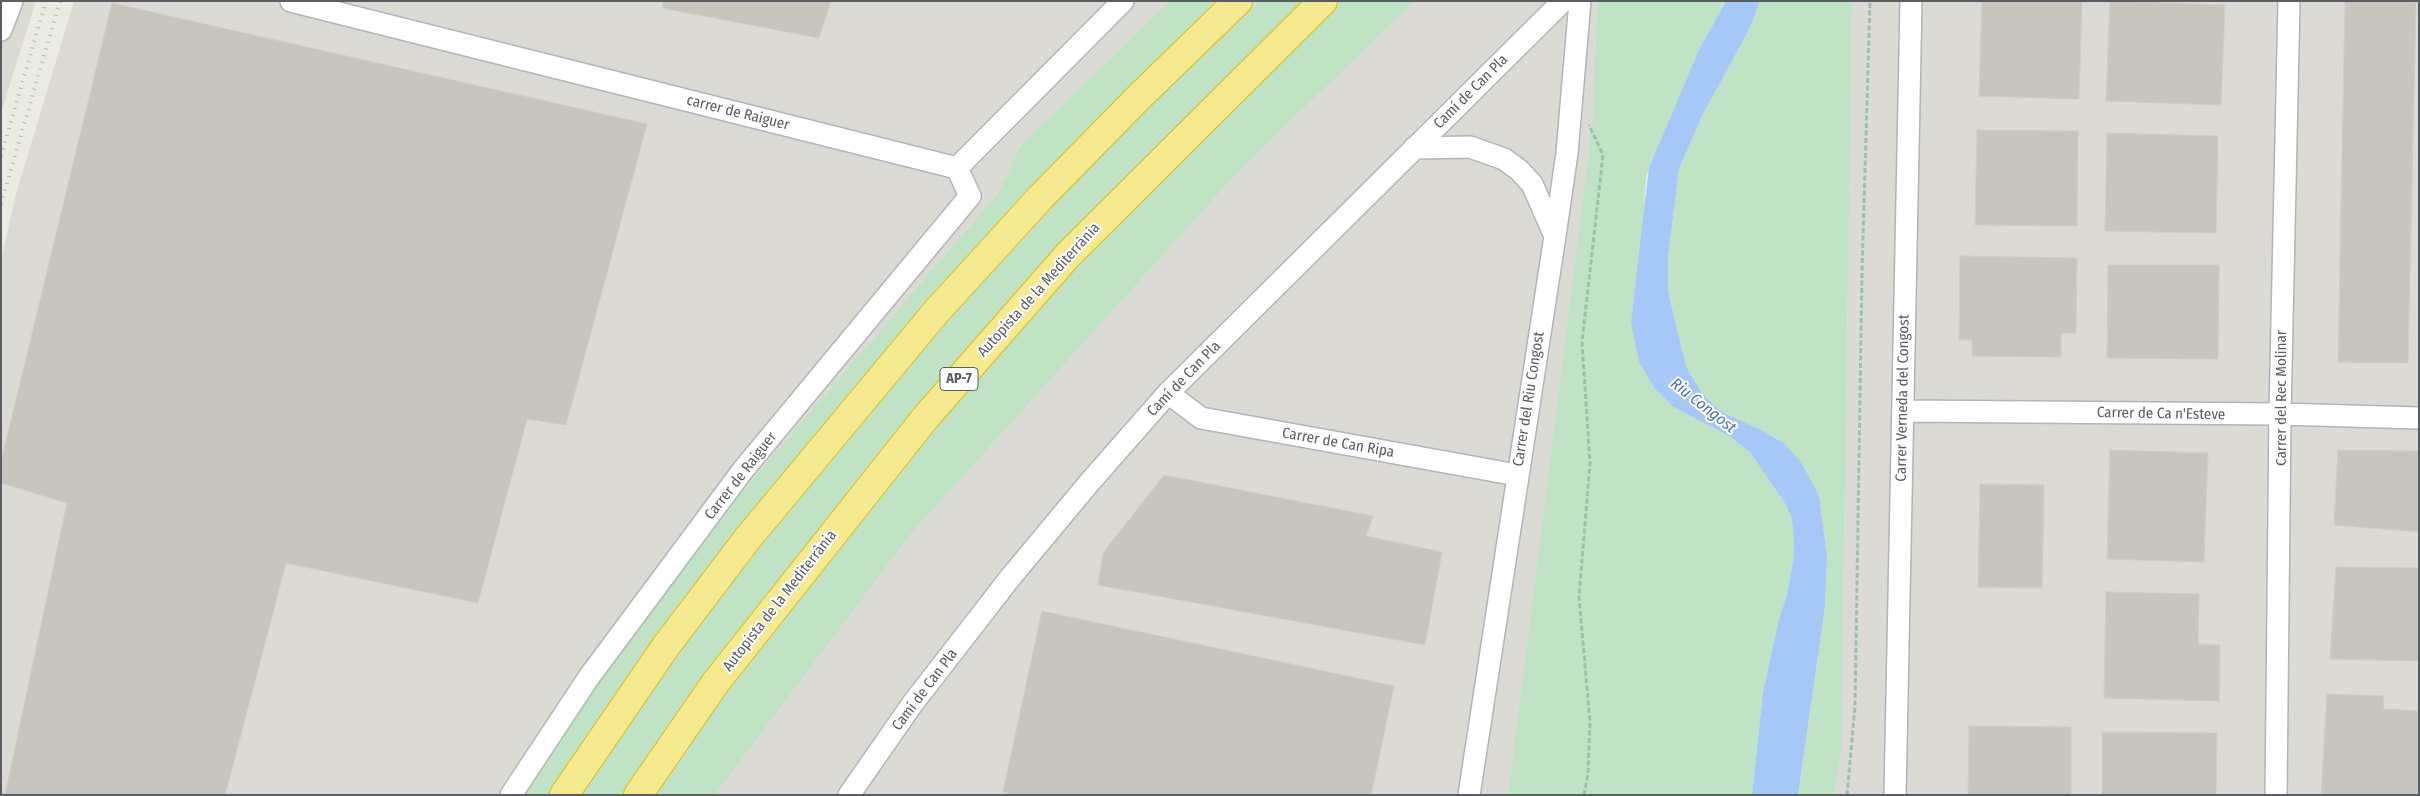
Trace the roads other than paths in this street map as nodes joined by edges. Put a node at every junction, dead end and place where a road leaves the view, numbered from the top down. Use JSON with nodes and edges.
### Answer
{"nodes":[{"id":1,"x":12,"y":1,"type":"edge"},
{"id":2,"x":291,"y":1,"type":"edge"},
{"id":3,"x":1123,"y":1,"type":"edge"},
{"id":4,"x":1238,"y":1,"type":"edge"},
{"id":5,"x":1323,"y":1,"type":"edge"},
{"id":6,"x":1563,"y":1,"type":"edge"},
{"id":7,"x":1580,"y":1,"type":"edge"},
{"id":8,"x":1911,"y":1,"type":"edge"},
{"id":9,"x":2289,"y":1,"type":"edge"},
{"id":10,"x":1,"y":30,"type":"edge"},
{"id":11,"x":1414,"y":148,"type":"junction"},
{"id":12,"x":956,"y":168,"type":"junction"},
{"id":13,"x":1555,"y":236,"type":"junction"},
{"id":14,"x":1168,"y":393,"type":"junction"},
{"id":15,"x":1903,"y":411,"type":"junction"},
{"id":16,"x":2280,"y":414,"type":"junction"},
{"id":17,"x":2419,"y":418,"type":"edge"},
{"id":18,"x":1517,"y":475,"type":"junction"},
{"id":19,"x":511,"y":795,"type":"edge"},
{"id":20,"x":564,"y":795,"type":"edge"},
{"id":21,"x":638,"y":795,"type":"edge"},
{"id":22,"x":849,"y":795,"type":"edge"},
{"id":23,"x":1469,"y":795,"type":"edge"},
{"id":24,"x":1894,"y":795,"type":"edge"},
{"id":25,"x":2276,"y":795,"type":"edge"}],
"edges":[{"from":1,"to":10,"type":"street"},
{"from":2,"to":12,"type":"street","name":"carrer de Raiguer"},
{"from":3,"to":12,"type":"street"},
{"from":4,"to":20,"type":"highway"},
{"from":5,"to":21,"type":"highway","name":"Autopista de la Mediterrània","number":"AP-7"},
{"from":6,"to":11,"type":"street","name":"Camí de Can Pla"},
{"from":7,"to":13,"type":"street","name":"Carrer del Riu Congost"},
{"from":8,"to":15,"type":"street","name":"Carrer Verneda del Congost"},
{"from":9,"to":16,"type":"street","name":"Carrer del Rec Molinar"},
{"from":11,"to":13,"type":"street"},
{"from":11,"to":14,"type":"street","name":"Camí de Can Pla"},
{"from":12,"to":19,"type":"street","name":"Carrer de Raiguer"},
{"from":13,"to":18,"type":"street","name":"Carrer del Riu Congost"},
{"from":14,"to":18,"type":"street","name":"Carrer de Can Ripa"},
{"from":14,"to":22,"type":"street","name":"Camí de Can Pla"},
{"from":15,"to":16,"type":"street","name":"Carrer de Ca n'Esteve"},
{"from":15,"to":24,"type":"street","name":"Carrer Verneda del Congost"},
{"from":16,"to":17,"type":"street","name":"Carrer de Ca n'Esteve"},
{"from":16,"to":25,"type":"street","name":"Carrer del Rec Molinar"},
{"from":18,"to":23,"type":"street","name":"Carrer del Riu Congost"}]}
